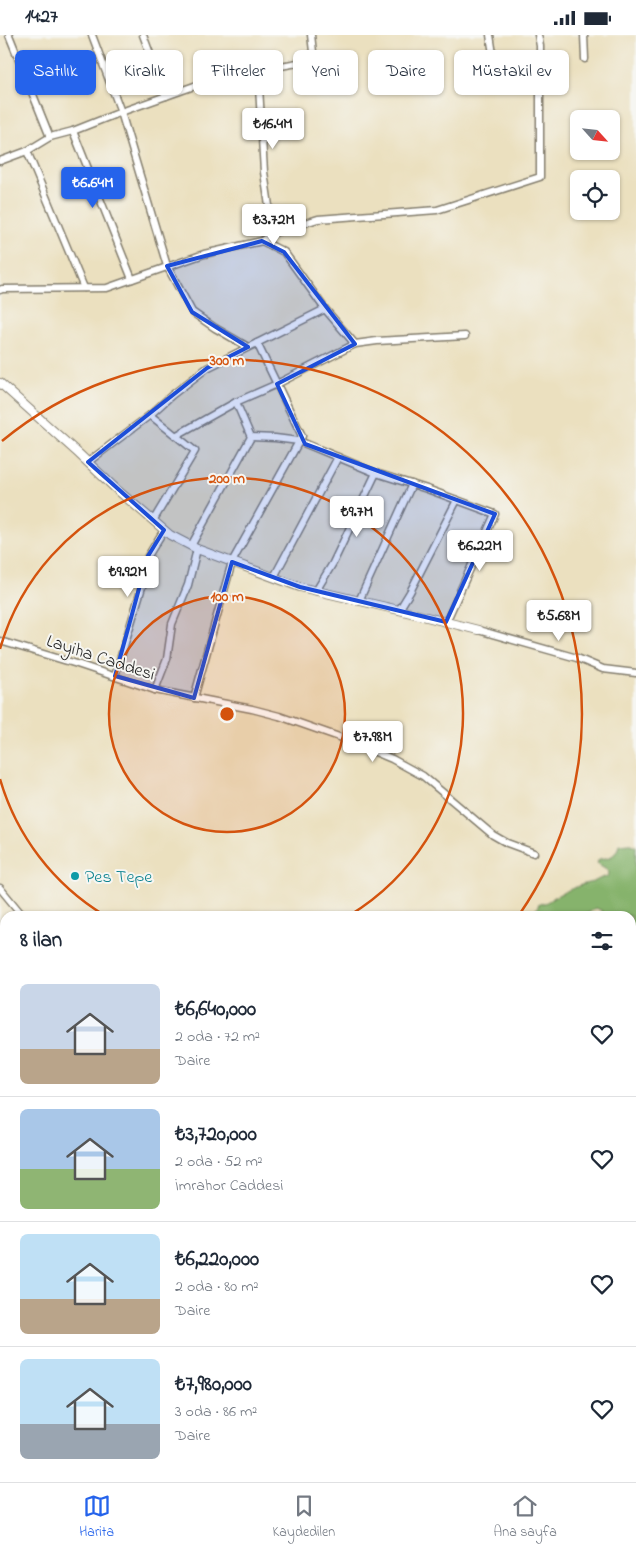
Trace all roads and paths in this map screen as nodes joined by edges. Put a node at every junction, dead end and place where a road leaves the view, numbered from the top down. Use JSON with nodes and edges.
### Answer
{"nodes":[{"id":1,"x":8,"y":35,"type":"edge"},
{"id":2,"x":92,"y":35,"type":"edge"},
{"id":3,"x":143,"y":35,"type":"edge"},
{"id":4,"x":311,"y":35,"type":"edge"},
{"id":5,"x":490,"y":35,"type":"edge"},
{"id":6,"x":538,"y":35,"type":"edge"},
{"id":7,"x":584,"y":35,"type":"edge"},
{"id":8,"x":149,"y":50,"type":"edge"},
{"id":9,"x":492,"y":50,"type":"edge"},
{"id":10,"x":586,"y":59,"type":"dead end"},
{"id":11,"x":283,"y":66,"type":"edge"},
{"id":12,"x":166,"y":95,"type":"edge"},
{"id":13,"x":259,"y":95,"type":"edge"},
{"id":14,"x":121,"y":112,"type":"junction"},
{"id":15,"x":73,"y":131,"type":"junction"},
{"id":16,"x":50,"y":137,"type":"junction"},
{"id":17,"x":27,"y":151,"type":"junction"},
{"id":18,"x":0,"y":161,"type":"edge"},
{"id":19,"x":273,"y":233,"type":"junction"},
{"id":20,"x":262,"y":241,"type":"junction"},
{"id":21,"x":167,"y":267,"type":"junction"},
{"id":22,"x":132,"y":279,"type":"junction"},
{"id":23,"x":84,"y":288,"type":"junction"},
{"id":24,"x":0,"y":290,"type":"edge"},
{"id":25,"x":325,"y":309,"type":"junction"},
{"id":26,"x":465,"y":335,"type":"dead end"},
{"id":27,"x":257,"y":343,"type":"junction"},
{"id":28,"x":355,"y":344,"type":"junction"},
{"id":29,"x":248,"y":347,"type":"junction"},
{"id":30,"x":0,"y":383,"type":"edge"},
{"id":31,"x":277,"y":384,"type":"junction"},
{"id":32,"x":236,"y":402,"type":"junction"},
{"id":33,"x":150,"y":415,"type":"junction"},
{"id":34,"x":177,"y":435,"type":"junction"},
{"id":35,"x":251,"y":437,"type":"junction"},
{"id":36,"x":299,"y":441,"type":"junction"},
{"id":37,"x":338,"y":457,"type":"junction"},
{"id":38,"x":88,"y":462,"type":"junction"},
{"id":39,"x":376,"y":473,"type":"junction"},
{"id":40,"x":412,"y":484,"type":"junction"},
{"id":41,"x":457,"y":500,"type":"junction"},
{"id":42,"x":153,"y":521,"type":"junction"},
{"id":43,"x":164,"y":530,"type":"junction"},
{"id":44,"x":194,"y":547,"type":"junction"},
{"id":45,"x":232,"y":561,"type":"junction"},
{"id":46,"x":274,"y":577,"type":"junction"},
{"id":47,"x":316,"y":591,"type":"junction"},
{"id":48,"x":358,"y":601,"type":"junction"},
{"id":49,"x":399,"y":610,"type":"junction"},
{"id":50,"x":446,"y":622,"type":"junction"},
{"id":51,"x":478,"y":630,"type":"joint"},
{"id":52,"x":0,"y":641,"type":"edge"},
{"id":53,"x":636,"y":673,"type":"edge"},
{"id":54,"x":115,"y":677,"type":"junction"},
{"id":55,"x":155,"y":690,"type":"junction"},
{"id":56,"x":194,"y":698,"type":"junction"},
{"id":57,"x":534,"y":853,"type":"dead end"},
{"id":58,"x":0,"y":888,"type":"edge"},
{"id":59,"x":19,"y":911,"type":"edge"}],
"edges":[{"from":1,"to":16,"type":"street"},
{"from":2,"to":14,"type":"street"},
{"from":3,"to":8,"type":"street"},
{"from":4,"to":11,"type":"street"},
{"from":5,"to":9,"type":"street"},
{"from":6,"to":19,"type":"street"},
{"from":7,"to":10,"type":"street"},
{"from":12,"to":14,"type":"street"},
{"from":13,"to":19,"type":"street"},
{"from":14,"to":15,"type":"street"},
{"from":14,"to":21,"type":"street"},
{"from":15,"to":16,"type":"street"},
{"from":15,"to":22,"type":"street"},
{"from":16,"to":17,"type":"street"},
{"from":17,"to":18,"type":"street"},
{"from":17,"to":23,"type":"street"},
{"from":19,"to":20,"type":"street"},
{"from":20,"to":21,"type":"street"},
{"from":20,"to":25,"type":"street"},
{"from":21,"to":22,"type":"street"},
{"from":21,"to":29,"type":"street"},
{"from":22,"to":23,"type":"street"},
{"from":23,"to":24,"type":"street"},
{"from":25,"to":27,"type":"street"},
{"from":25,"to":28,"type":"street"},
{"from":26,"to":28,"type":"street"},
{"from":27,"to":29,"type":"street"},
{"from":27,"to":31,"type":"street"},
{"from":28,"to":31,"type":"street"},
{"from":29,"to":33,"type":"street"},
{"from":30,"to":38,"type":"street"},
{"from":31,"to":32,"type":"street"},
{"from":31,"to":36,"type":"street"},
{"from":32,"to":34,"type":"street"},
{"from":32,"to":35,"type":"street"},
{"from":33,"to":34,"type":"street"},
{"from":33,"to":38,"type":"street"},
{"from":34,"to":42,"type":"street"},
{"from":35,"to":36,"type":"street"},
{"from":35,"to":44,"type":"street"},
{"from":36,"to":37,"type":"street"},
{"from":36,"to":45,"type":"street"},
{"from":37,"to":39,"type":"street"},
{"from":37,"to":46,"type":"street"},
{"from":38,"to":42,"type":"street"},
{"from":39,"to":40,"type":"street"},
{"from":39,"to":47,"type":"street"},
{"from":40,"to":41,"type":"street"},
{"from":40,"to":48,"type":"street"},
{"from":41,"to":49,"type":"street"},
{"from":41,"to":50,"type":"street"},
{"from":42,"to":43,"type":"street"},
{"from":43,"to":44,"type":"street"},
{"from":43,"to":54,"type":"street"},
{"from":44,"to":45,"type":"street"},
{"from":44,"to":55,"type":"street"},
{"from":45,"to":46,"type":"street"},
{"from":45,"to":56,"type":"street"},
{"from":46,"to":47,"type":"street"},
{"from":47,"to":48,"type":"street"},
{"from":48,"to":49,"type":"street"},
{"from":49,"to":50,"type":"street"},
{"from":50,"to":51,"type":"street"},
{"from":51,"to":53,"type":"street"},
{"from":52,"to":54,"type":"street","name":"Layiha Caddesi"},
{"from":54,"to":55,"type":"street","name":"Layiha Caddesi"},
{"from":55,"to":56,"type":"street","name":"Layiha Caddesi"},
{"from":56,"to":57,"type":"street","name":"Layiha Caddesi"},
{"from":58,"to":59,"type":"street"}]}
